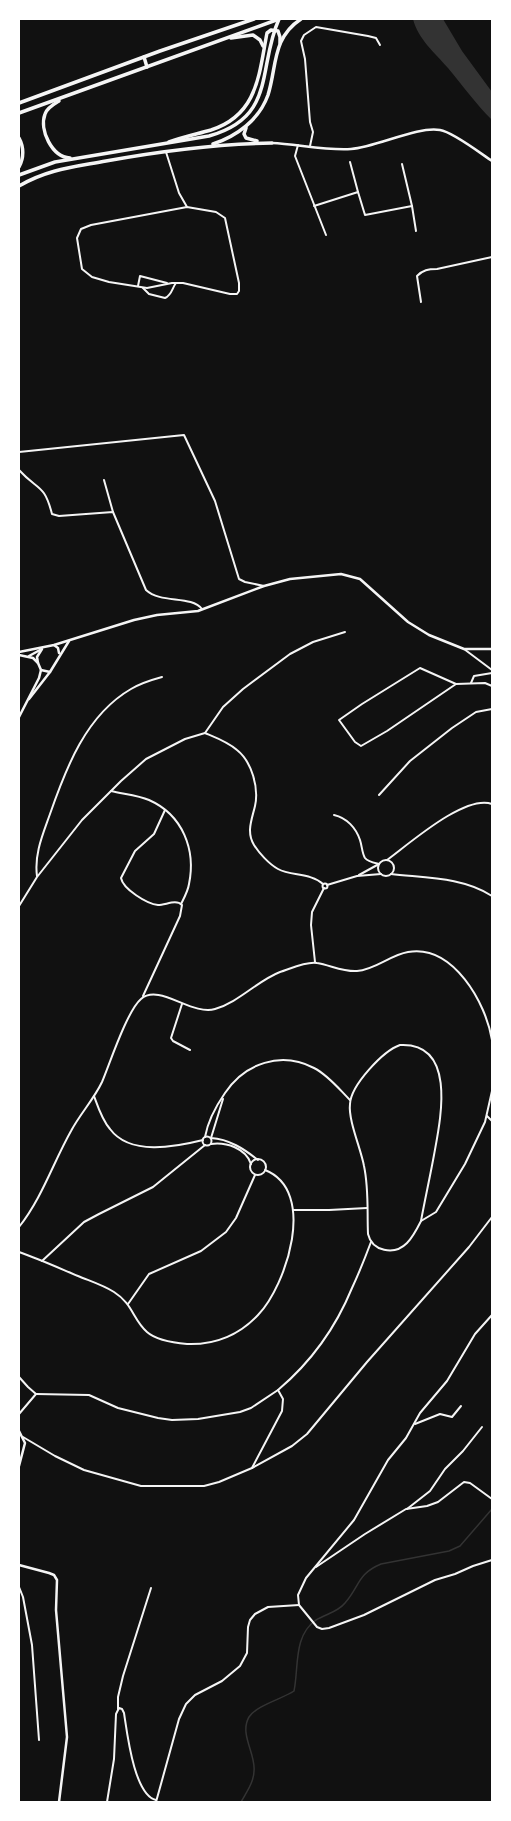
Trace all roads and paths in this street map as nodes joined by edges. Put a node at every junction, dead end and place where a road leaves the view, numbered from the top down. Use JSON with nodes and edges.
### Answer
{"nodes":[{"id":1,"x":254,"y":19,"type":"edge"},
{"id":2,"x":279,"y":19,"type":"edge"},
{"id":3,"x":302,"y":19,"type":"edge"},
{"id":4,"x":220,"y":40,"type":"junction"},
{"id":5,"x":280,"y":43,"type":"junction"},
{"id":6,"x":380,"y":45,"type":"dead end"},
{"id":7,"x":264,"y":49,"type":"junction"},
{"id":8,"x":144,"y":57,"type":"junction"},
{"id":9,"x":147,"y":67,"type":"junction"},
{"id":10,"x":66,"y":97,"type":"junction"},
{"id":11,"x":19,"y":103,"type":"edge"},
{"id":12,"x":19,"y":113,"type":"edge"},
{"id":13,"x":250,"y":123,"type":"junction"},
{"id":14,"x":19,"y":138,"type":"edge"},
{"id":15,"x":272,"y":143,"type":"junction"},
{"id":16,"x":160,"y":145,"type":"junction"},
{"id":17,"x":208,"y":146,"type":"junction"},
{"id":18,"x":298,"y":146,"type":"junction"},
{"id":19,"x":310,"y":146,"type":"junction"},
{"id":20,"x":165,"y":151,"type":"junction"},
{"id":21,"x":75,"y":158,"type":"junction"},
{"id":22,"x":492,"y":161,"type":"edge"},
{"id":23,"x":350,"y":162,"type":"dead end"},
{"id":24,"x":402,"y":164,"type":"dead end"},
{"id":25,"x":19,"y":167,"type":"edge"},
{"id":26,"x":19,"y":175,"type":"edge"},
{"id":27,"x":19,"y":186,"type":"edge"},
{"id":28,"x":358,"y":192,"type":"junction"},
{"id":29,"x":314,"y":206,"type":"junction"},
{"id":30,"x":412,"y":206,"type":"junction"},
{"id":31,"x":187,"y":207,"type":"junction"},
{"id":32,"x":416,"y":231,"type":"dead end"},
{"id":33,"x":326,"y":235,"type":"dead end"},
{"id":34,"x":492,"y":257,"type":"edge"},
{"id":35,"x":169,"y":283,"type":"junction"},
{"id":36,"x":176,"y":283,"type":"junction"},
{"id":37,"x":138,"y":286,"type":"junction"},
{"id":38,"x":143,"y":288,"type":"junction"},
{"id":39,"x":421,"y":302,"type":"dead end"},
{"id":40,"x":19,"y":452,"type":"edge"},
{"id":41,"x":19,"y":470,"type":"edge"},
{"id":42,"x":104,"y":480,"type":"dead end"},
{"id":43,"x":113,"y":512,"type":"junction"},
{"id":44,"x":264,"y":586,"type":"junction"},
{"id":45,"x":202,"y":609,"type":"junction"},
{"id":46,"x":345,"y":632,"type":"dead end"},
{"id":47,"x":70,"y":640,"type":"junction"},
{"id":48,"x":54,"y":645,"type":"junction"},
{"id":49,"x":42,"y":649,"type":"junction"},
{"id":50,"x":464,"y":649,"type":"junction"},
{"id":51,"x":492,"y":649,"type":"edge"},
{"id":52,"x":19,"y":652,"type":"edge"},
{"id":53,"x":19,"y":656,"type":"edge"},
{"id":54,"x":29,"y":656,"type":"junction"},
{"id":55,"x":58,"y":656,"type":"junction"},
{"id":56,"x":38,"y":663,"type":"junction"},
{"id":57,"x":41,"y":670,"type":"junction"},
{"id":58,"x":492,"y":670,"type":"edge"},
{"id":59,"x":50,"y":672,"type":"junction"},
{"id":60,"x":492,"y":673,"type":"edge"},
{"id":61,"x":162,"y":677,"type":"dead end"},
{"id":62,"x":472,"y":683,"type":"junction"},
{"id":63,"x":456,"y":684,"type":"junction"},
{"id":64,"x":492,"y":686,"type":"edge"},
{"id":65,"x":29,"y":699,"type":"junction"},
{"id":66,"x":492,"y":708,"type":"edge"},
{"id":67,"x":19,"y":717,"type":"edge"},
{"id":68,"x":205,"y":733,"type":"junction"},
{"id":69,"x":111,"y":791,"type":"junction"},
{"id":70,"x":379,"y":795,"type":"dead end"},
{"id":71,"x":492,"y":804,"type":"edge"},
{"id":72,"x":165,"y":810,"type":"junction"},
{"id":73,"x":334,"y":815,"type":"dead end"},
{"id":74,"x":387,"y":860,"type":"junction"},
{"id":75,"x":379,"y":864,"type":"junction"},
{"id":76,"x":381,"y":874,"type":"junction"},
{"id":77,"x":391,"y":874,"type":"junction"},
{"id":78,"x":358,"y":876,"type":"junction"},
{"id":79,"x":37,"y":877,"type":"junction"},
{"id":80,"x":323,"y":884,"type":"junction"},
{"id":81,"x":327,"y":885,"type":"junction"},
{"id":82,"x":324,"y":888,"type":"junction"},
{"id":83,"x":492,"y":896,"type":"edge"},
{"id":84,"x":181,"y":904,"type":"junction"},
{"id":85,"x":19,"y":906,"type":"edge"},
{"id":86,"x":315,"y":962,"type":"junction"},
{"id":87,"x":143,"y":996,"type":"junction"},
{"id":88,"x":182,"y":1004,"type":"junction"},
{"id":89,"x":492,"y":1040,"type":"edge"},
{"id":90,"x":190,"y":1050,"type":"dead end"},
{"id":91,"x":492,"y":1091,"type":"edge"},
{"id":92,"x":94,"y":1096,"type":"junction"},
{"id":93,"x":224,"y":1096,"type":"junction"},
{"id":94,"x":350,"y":1100,"type":"junction"},
{"id":95,"x":487,"y":1116,"type":"junction"},
{"id":96,"x":210,"y":1118,"type":"junction"},
{"id":97,"x":217,"y":1121,"type":"junction"},
{"id":98,"x":492,"y":1121,"type":"edge"},
{"id":99,"x":205,"y":1137,"type":"junction"},
{"id":100,"x":211,"y":1138,"type":"junction"},
{"id":101,"x":203,"y":1140,"type":"junction"},
{"id":102,"x":211,"y":1144,"type":"junction"},
{"id":103,"x":205,"y":1146,"type":"junction"},
{"id":104,"x":258,"y":1160,"type":"junction"},
{"id":105,"x":251,"y":1164,"type":"junction"},
{"id":106,"x":266,"y":1170,"type":"junction"},
{"id":107,"x":255,"y":1175,"type":"junction"},
{"id":108,"x":367,"y":1208,"type":"junction"},
{"id":109,"x":293,"y":1210,"type":"junction"},
{"id":110,"x":492,"y":1217,"type":"edge"},
{"id":111,"x":421,"y":1221,"type":"junction"},
{"id":112,"x":19,"y":1227,"type":"edge"},
{"id":113,"x":371,"y":1242,"type":"junction"},
{"id":114,"x":19,"y":1252,"type":"edge"},
{"id":115,"x":42,"y":1261,"type":"junction"},
{"id":116,"x":128,"y":1304,"type":"junction"},
{"id":117,"x":492,"y":1315,"type":"edge"},
{"id":118,"x":19,"y":1377,"type":"edge"},
{"id":119,"x":278,"y":1390,"type":"junction"},
{"id":120,"x":36,"y":1394,"type":"junction"},
{"id":121,"x":461,"y":1406,"type":"dead end"},
{"id":122,"x":19,"y":1414,"type":"edge"},
{"id":123,"x":414,"y":1425,"type":"junction"},
{"id":124,"x":482,"y":1427,"type":"dead end"},
{"id":125,"x":19,"y":1431,"type":"edge"},
{"id":126,"x":23,"y":1437,"type":"junction"},
{"id":127,"x":19,"y":1466,"type":"edge"},
{"id":128,"x":252,"y":1468,"type":"junction"},
{"id":129,"x":492,"y":1499,"type":"edge"},
{"id":130,"x":406,"y":1510,"type":"junction"},
{"id":131,"x":492,"y":1560,"type":"edge"},
{"id":132,"x":19,"y":1565,"type":"edge"},
{"id":133,"x":313,"y":1568,"type":"junction"},
{"id":134,"x":19,"y":1587,"type":"edge"},
{"id":135,"x":151,"y":1588,"type":"dead end"},
{"id":136,"x":299,"y":1605,"type":"junction"},
{"id":137,"x":118,"y":1709,"type":"junction"},
{"id":138,"x":39,"y":1740,"type":"dead end"},
{"id":139,"x":156,"y":1801,"type":"edge"},
{"id":140,"x":60,"y":1802,"type":"edge"},
{"id":141,"x":107,"y":1802,"type":"edge"}],
"edges":[{"from":1,"to":8,"type":"highway"},
{"from":2,"to":4,"type":"highway"},
{"from":2,"to":16,"type":"highway"},
{"from":3,"to":5,"type":"highway"},
{"from":4,"to":7,"type":"highway"},
{"from":4,"to":9,"type":"highway"},
{"from":5,"to":7,"type":"highway"},
{"from":5,"to":13,"type":"highway"},
{"from":6,"to":19,"type":"street"},
{"from":7,"to":16,"type":"highway"},
{"from":8,"to":9,"type":"highway"},
{"from":8,"to":11,"type":"highway"},
{"from":9,"to":10,"type":"highway"},
{"from":10,"to":12,"type":"highway"},
{"from":10,"to":21,"type":"highway"},
{"from":13,"to":15,"type":"highway"},
{"from":13,"to":17,"type":"highway"},
{"from":14,"to":25,"type":"highway"},
{"from":15,"to":17,"type":"highway"},
{"from":15,"to":18,"type":"street"},
{"from":16,"to":21,"type":"highway"},
{"from":17,"to":20,"type":"highway"},
{"from":18,"to":19,"type":"street"},
{"from":18,"to":29,"type":"street"},
{"from":19,"to":22,"type":"street"},
{"from":20,"to":27,"type":"highway"},
{"from":20,"to":31,"type":"street"},
{"from":21,"to":26,"type":"highway"},
{"from":23,"to":28,"type":"street"},
{"from":24,"to":30,"type":"street"},
{"from":28,"to":29,"type":"street"},
{"from":28,"to":30,"type":"street"},
{"from":29,"to":33,"type":"street"},
{"from":30,"to":32,"type":"street"},
{"from":31,"to":36,"type":"street"},
{"from":31,"to":37,"type":"street"},
{"from":34,"to":39,"type":"street"},
{"from":35,"to":36,"type":"street"},
{"from":35,"to":37,"type":"street"},
{"from":35,"to":38,"type":"street"},
{"from":36,"to":38,"type":"street"},
{"from":37,"to":38,"type":"street"},
{"from":40,"to":44,"type":"street"},
{"from":41,"to":43,"type":"street"},
{"from":42,"to":43,"type":"street"},
{"from":43,"to":45,"type":"street"},
{"from":44,"to":45,"type":"street"},
{"from":44,"to":50,"type":"street"},
{"from":45,"to":47,"type":"street"},
{"from":46,"to":68,"type":"street"},
{"from":47,"to":48,"type":"street"},
{"from":47,"to":55,"type":"street"},
{"from":48,"to":49,"type":"street"},
{"from":48,"to":55,"type":"street"},
{"from":49,"to":52,"type":"street"},
{"from":49,"to":54,"type":"street"},
{"from":49,"to":56,"type":"street"},
{"from":50,"to":51,"type":"street"},
{"from":50,"to":58,"type":"street"},
{"from":53,"to":54,"type":"street"},
{"from":54,"to":56,"type":"street"},
{"from":55,"to":59,"type":"street"},
{"from":56,"to":57,"type":"street"},
{"from":57,"to":59,"type":"street"},
{"from":57,"to":65,"type":"street"},
{"from":59,"to":65,"type":"street"},
{"from":60,"to":62,"type":"street"},
{"from":61,"to":79,"type":"street"},
{"from":62,"to":63,"type":"street"},
{"from":62,"to":64,"type":"street"},
{"from":63,"to":63,"type":"street"},
{"from":65,"to":67,"type":"street"},
{"from":66,"to":70,"type":"street"},
{"from":68,"to":69,"type":"street"},
{"from":68,"to":80,"type":"street"},
{"from":69,"to":72,"type":"street"},
{"from":69,"to":79,"type":"street"},
{"from":71,"to":74,"type":"street"},
{"from":72,"to":84,"type":"street"},
{"from":72,"to":84,"type":"street"},
{"from":73,"to":75,"type":"street"},
{"from":74,"to":75,"type":"street"},
{"from":74,"to":77,"type":"street"},
{"from":75,"to":76,"type":"street"},
{"from":75,"to":78,"type":"street"},
{"from":76,"to":77,"type":"street"},
{"from":76,"to":78,"type":"street"},
{"from":77,"to":83,"type":"street"},
{"from":78,"to":81,"type":"street"},
{"from":79,"to":85,"type":"street"},
{"from":80,"to":81,"type":"street"},
{"from":80,"to":82,"type":"street"},
{"from":81,"to":82,"type":"street"},
{"from":82,"to":86,"type":"street"},
{"from":84,"to":87,"type":"street"},
{"from":86,"to":88,"type":"street"},
{"from":86,"to":89,"type":"street"},
{"from":87,"to":88,"type":"street"},
{"from":87,"to":92,"type":"street"},
{"from":88,"to":90,"type":"street"},
{"from":91,"to":95,"type":"street"},
{"from":92,"to":101,"type":"street"},
{"from":92,"to":112,"type":"street"},
{"from":93,"to":94,"type":"street"},
{"from":93,"to":96,"type":"street"},
{"from":93,"to":97,"type":"street"},
{"from":94,"to":108,"type":"street"},
{"from":94,"to":111,"type":"street"},
{"from":95,"to":98,"type":"street"},
{"from":95,"to":111,"type":"street"},
{"from":96,"to":97,"type":"street"},
{"from":96,"to":99,"type":"street"},
{"from":97,"to":100,"type":"street"},
{"from":99,"to":100,"type":"street"},
{"from":99,"to":101,"type":"street"},
{"from":100,"to":102,"type":"street"},
{"from":100,"to":104,"type":"street"},
{"from":101,"to":103,"type":"street"},
{"from":102,"to":103,"type":"street"},
{"from":102,"to":105,"type":"street"},
{"from":103,"to":115,"type":"street"},
{"from":104,"to":105,"type":"street"},
{"from":104,"to":106,"type":"street"},
{"from":105,"to":107,"type":"street"},
{"from":106,"to":107,"type":"street"},
{"from":106,"to":109,"type":"street"},
{"from":107,"to":116,"type":"street"},
{"from":108,"to":109,"type":"street"},
{"from":108,"to":113,"type":"street"},
{"from":109,"to":116,"type":"street"},
{"from":110,"to":128,"type":"street"},
{"from":111,"to":113,"type":"street"},
{"from":113,"to":119,"type":"street"},
{"from":114,"to":115,"type":"street"},
{"from":115,"to":116,"type":"street"},
{"from":117,"to":123,"type":"street"},
{"from":118,"to":120,"type":"street"},
{"from":119,"to":120,"type":"street"},
{"from":119,"to":128,"type":"street"},
{"from":120,"to":122,"type":"street"},
{"from":121,"to":123,"type":"street"},
{"from":123,"to":133,"type":"street"},
{"from":124,"to":130,"type":"street"},
{"from":125,"to":126,"type":"street"},
{"from":126,"to":127,"type":"street"},
{"from":126,"to":128,"type":"street"},
{"from":129,"to":130,"type":"street"},
{"from":130,"to":133,"type":"street"},
{"from":131,"to":136,"type":"street"},
{"from":132,"to":140,"type":"street"},
{"from":133,"to":136,"type":"street"},
{"from":134,"to":138,"type":"street"},
{"from":135,"to":137,"type":"street"},
{"from":136,"to":139,"type":"street"},
{"from":137,"to":139,"type":"street"},
{"from":137,"to":141,"type":"street"}]}
